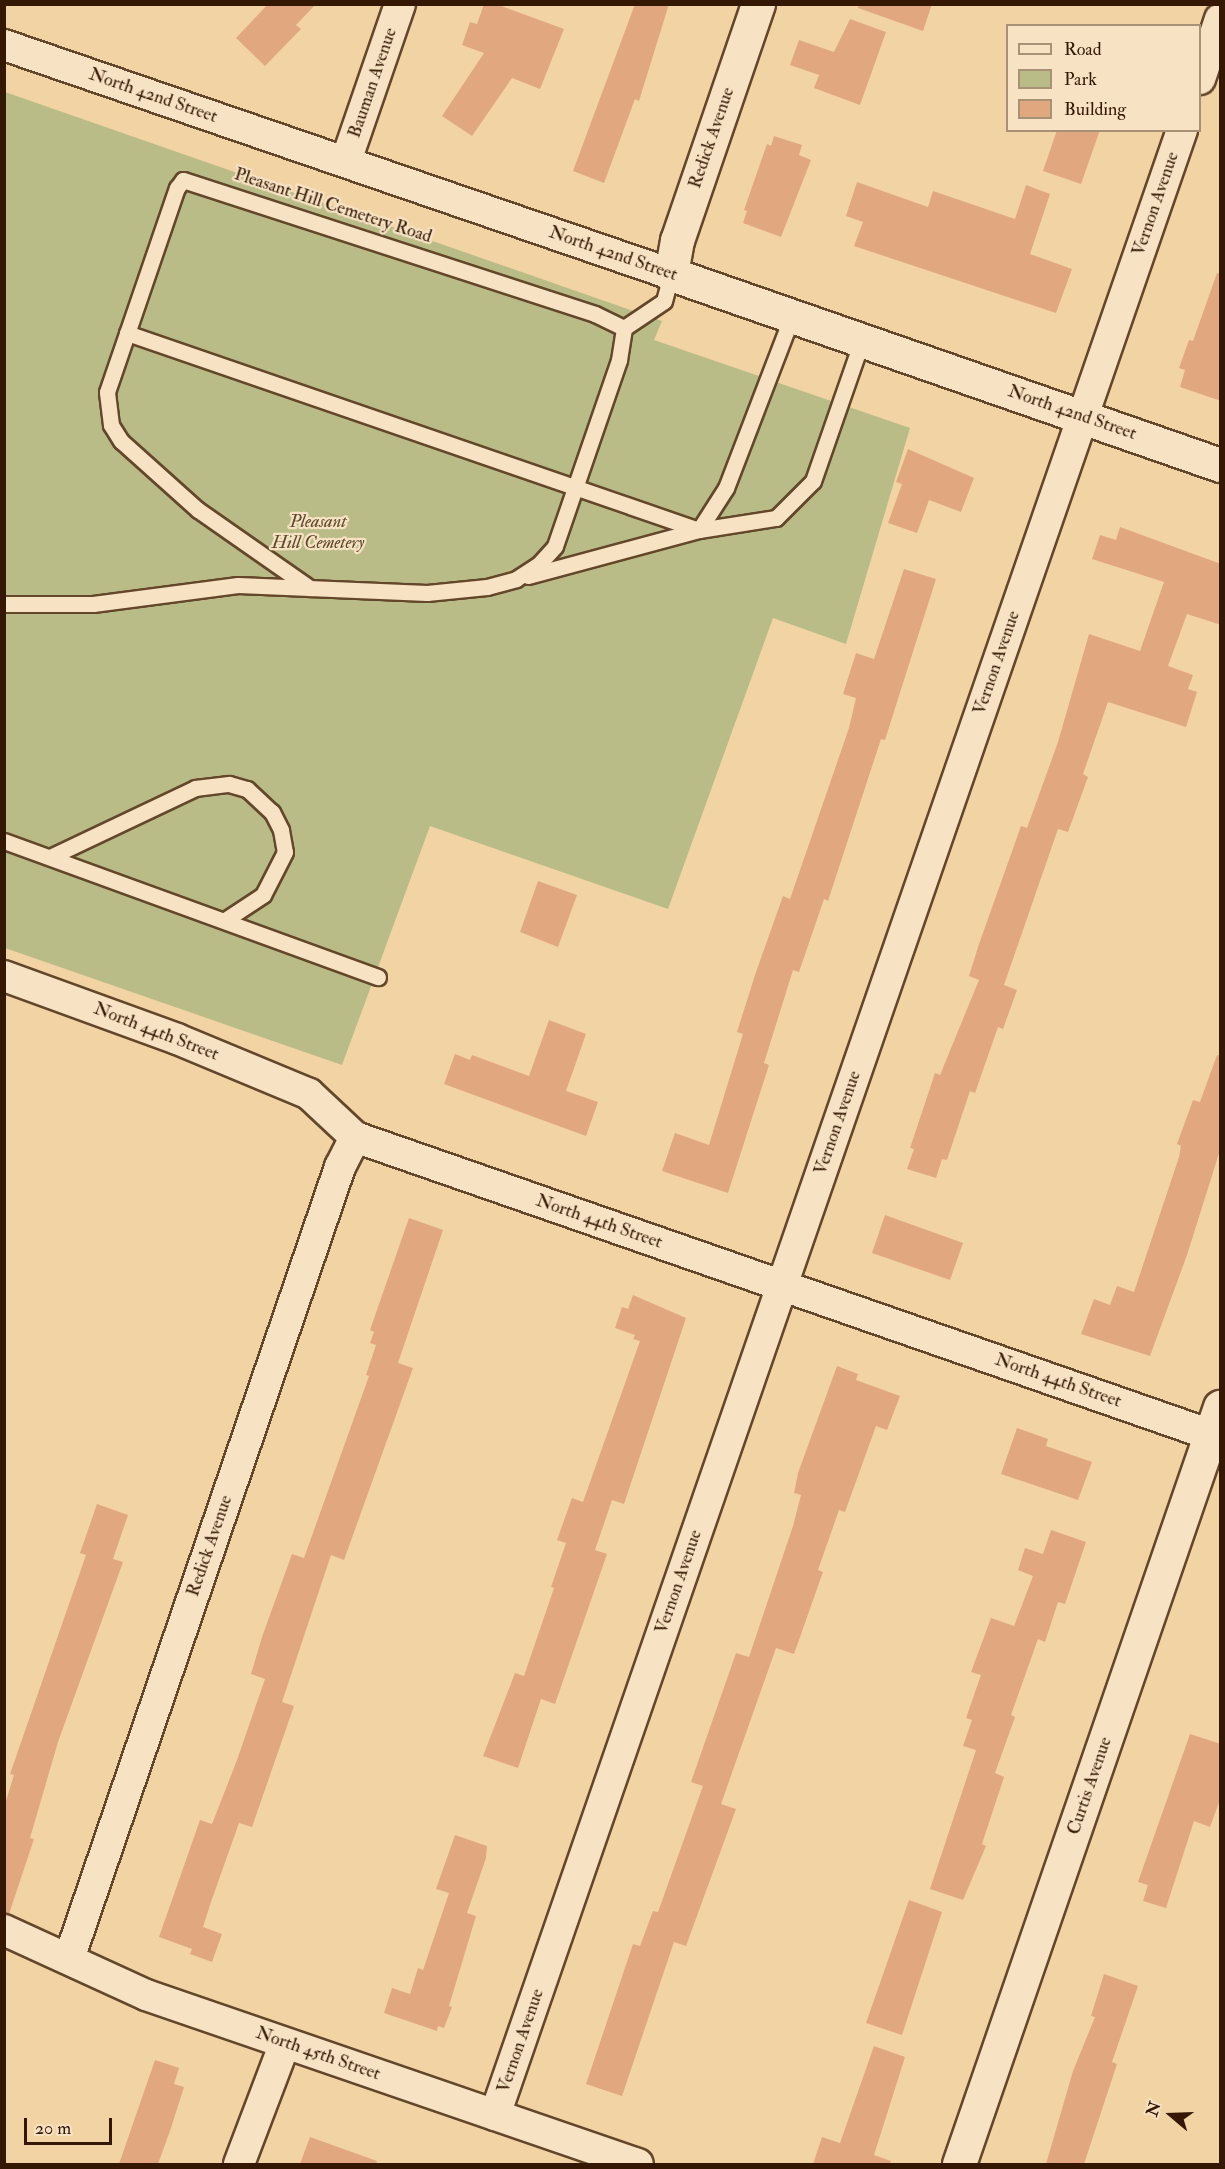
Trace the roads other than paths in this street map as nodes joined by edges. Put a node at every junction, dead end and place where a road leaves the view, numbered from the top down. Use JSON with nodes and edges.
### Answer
{"nodes":[{"id":1,"x":400,"y":4,"type":"edge"},
{"id":2,"x":758,"y":4,"type":"edge"},
{"id":3,"x":1221,"y":19,"type":"edge"},
{"id":4,"x":4,"y":45,"type":"edge"},
{"id":5,"x":1201,"y":76,"type":"edge"},
{"id":6,"x":1181,"y":132,"type":"edge"},
{"id":7,"x":346,"y":161,"type":"junction"},
{"id":8,"x":671,"y":274,"type":"junction"},
{"id":9,"x":792,"y":316,"type":"junction"},
{"id":10,"x":624,"y":328,"type":"junction"},
{"id":11,"x":127,"y":333,"type":"junction"},
{"id":12,"x":862,"y":340,"type":"junction"},
{"id":13,"x":1083,"y":417,"type":"junction"},
{"id":14,"x":1221,"y":465,"type":"edge"},
{"id":15,"x":576,"y":485,"type":"junction"},
{"id":16,"x":699,"y":530,"type":"junction"},
{"id":17,"x":516,"y":579,"type":"junction"},
{"id":18,"x":310,"y":588,"type":"junction"},
{"id":19,"x":4,"y":604,"type":"edge"},
{"id":20,"x":4,"y":841,"type":"edge"},
{"id":21,"x":50,"y":857,"type":"junction"},
{"id":22,"x":225,"y":920,"type":"junction"},
{"id":23,"x":4,"y":976,"type":"edge"},
{"id":24,"x":378,"y":976,"type":"dead end"},
{"id":25,"x":355,"y":1137,"type":"junction"},
{"id":26,"x":782,"y":1285,"type":"junction"},
{"id":27,"x":1216,"y":1421,"type":"edge"},
{"id":28,"x":4,"y":1930,"type":"edge"},
{"id":29,"x":70,"y":1956,"type":"junction"},
{"id":30,"x":285,"y":2043,"type":"junction"},
{"id":31,"x":495,"y":2115,"type":"junction"},
{"id":32,"x":238,"y":2164,"type":"edge"},
{"id":33,"x":638,"y":2164,"type":"edge"},
{"id":34,"x":959,"y":2164,"type":"edge"}],
"edges":[{"from":1,"to":7,"type":"street","name":"Bauman Avenue"},
{"from":2,"to":8,"type":"street","name":"Redick Avenue"},
{"from":3,"to":5,"type":"street"},
{"from":4,"to":7,"type":"street","name":"North 42nd Street"},
{"from":6,"to":13,"type":"street","name":"Vernon Avenue"},
{"from":7,"to":8,"type":"street","name":"North 42nd Street"},
{"from":8,"to":9,"type":"street","name":"North 42nd Street"},
{"from":8,"to":10,"type":"lane"},
{"from":9,"to":12,"type":"street","name":"North 42nd Street"},
{"from":9,"to":16,"type":"lane"},
{"from":10,"to":11,"type":"lane","name":"Pleasant Hill Cemetery Road"},
{"from":10,"to":15,"type":"lane"},
{"from":11,"to":15,"type":"lane"},
{"from":11,"to":18,"type":"lane","name":"Pleasant Hill Cemetery Road"},
{"from":12,"to":13,"type":"street","name":"North 42nd Street"},
{"from":12,"to":16,"type":"lane"},
{"from":13,"to":14,"type":"street","name":"North 42nd Street"},
{"from":13,"to":26,"type":"street","name":"Vernon Avenue"},
{"from":15,"to":16,"type":"lane"},
{"from":15,"to":17,"type":"lane"},
{"from":16,"to":17,"type":"lane"},
{"from":17,"to":18,"type":"lane"},
{"from":18,"to":19,"type":"lane"},
{"from":20,"to":21,"type":"lane"},
{"from":21,"to":22,"type":"lane"},
{"from":21,"to":22,"type":"lane"},
{"from":22,"to":24,"type":"lane"},
{"from":23,"to":25,"type":"street","name":"North 44th Street"},
{"from":25,"to":26,"type":"street","name":"North 44th Street"},
{"from":25,"to":29,"type":"street","name":"Redick Avenue"},
{"from":26,"to":27,"type":"street","name":"North 44th Street"},
{"from":26,"to":31,"type":"street","name":"Vernon Avenue"},
{"from":27,"to":34,"type":"street","name":"Curtis Avenue"},
{"from":28,"to":29,"type":"street","name":"North 45th Street"},
{"from":29,"to":30,"type":"street","name":"North 45th Street"},
{"from":30,"to":31,"type":"street","name":"North 45th Street"},
{"from":30,"to":32,"type":"street"},
{"from":31,"to":33,"type":"street","name":"North 45th Street"}]}
